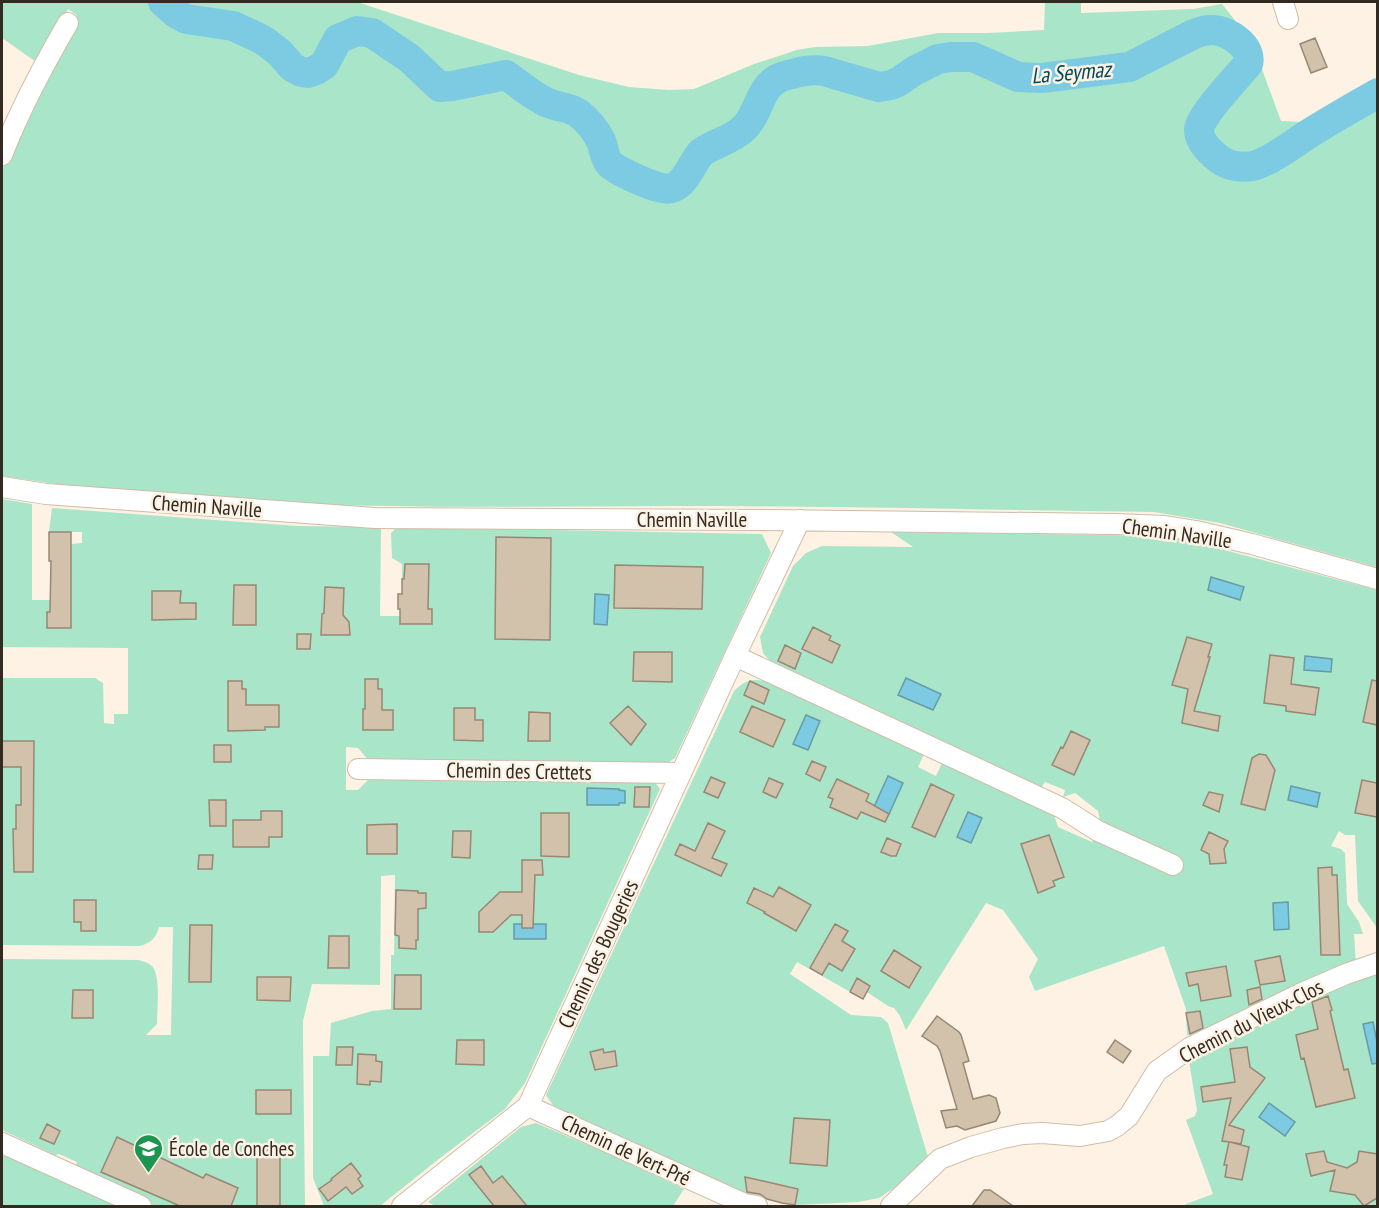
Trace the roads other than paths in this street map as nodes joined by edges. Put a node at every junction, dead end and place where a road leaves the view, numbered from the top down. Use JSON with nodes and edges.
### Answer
{"nodes":[{"id":1,"x":68,"y":22,"type":"dead end"},
{"id":2,"x":2,"y":155,"type":"edge"},
{"id":3,"x":2,"y":487,"type":"edge"},
{"id":4,"x":800,"y":520,"type":"junction"},
{"id":5,"x":1377,"y":579,"type":"edge"},
{"id":6,"x":735,"y":656,"type":"junction"},
{"id":7,"x":358,"y":769,"type":"dead end"},
{"id":8,"x":681,"y":773,"type":"junction"},
{"id":9,"x":1173,"y":865,"type":"dead end"},
{"id":10,"x":1377,"y":963,"type":"edge"},
{"id":11,"x":528,"y":1106,"type":"junction"},
{"id":12,"x":2,"y":1143,"type":"edge"},
{"id":13,"x":141,"y":1206,"type":"edge"},
{"id":14,"x":402,"y":1206,"type":"edge"},
{"id":15,"x":757,"y":1206,"type":"edge"},
{"id":16,"x":891,"y":1206,"type":"edge"}],
"edges":[{"from":1,"to":2,"type":"street"},
{"from":3,"to":4,"type":"street","name":"Chemin Naville"},
{"from":4,"to":5,"type":"street","name":"Chemin Naville"},
{"from":4,"to":6,"type":"street","name":"Chemin des Bougeries"},
{"from":6,"to":8,"type":"street","name":"Chemin des Bougeries"},
{"from":6,"to":9,"type":"street"},
{"from":7,"to":8,"type":"street","name":"Chemin des Crettets"},
{"from":8,"to":11,"type":"street","name":"Chemin des Bougeries"},
{"from":10,"to":16,"type":"street","name":"Chemin du Vieux-Clos"},
{"from":11,"to":14,"type":"street","name":"Chemin des Bougeries"},
{"from":11,"to":15,"type":"street","name":"Chemin de Vert-Pré"},
{"from":12,"to":13,"type":"street"}]}
